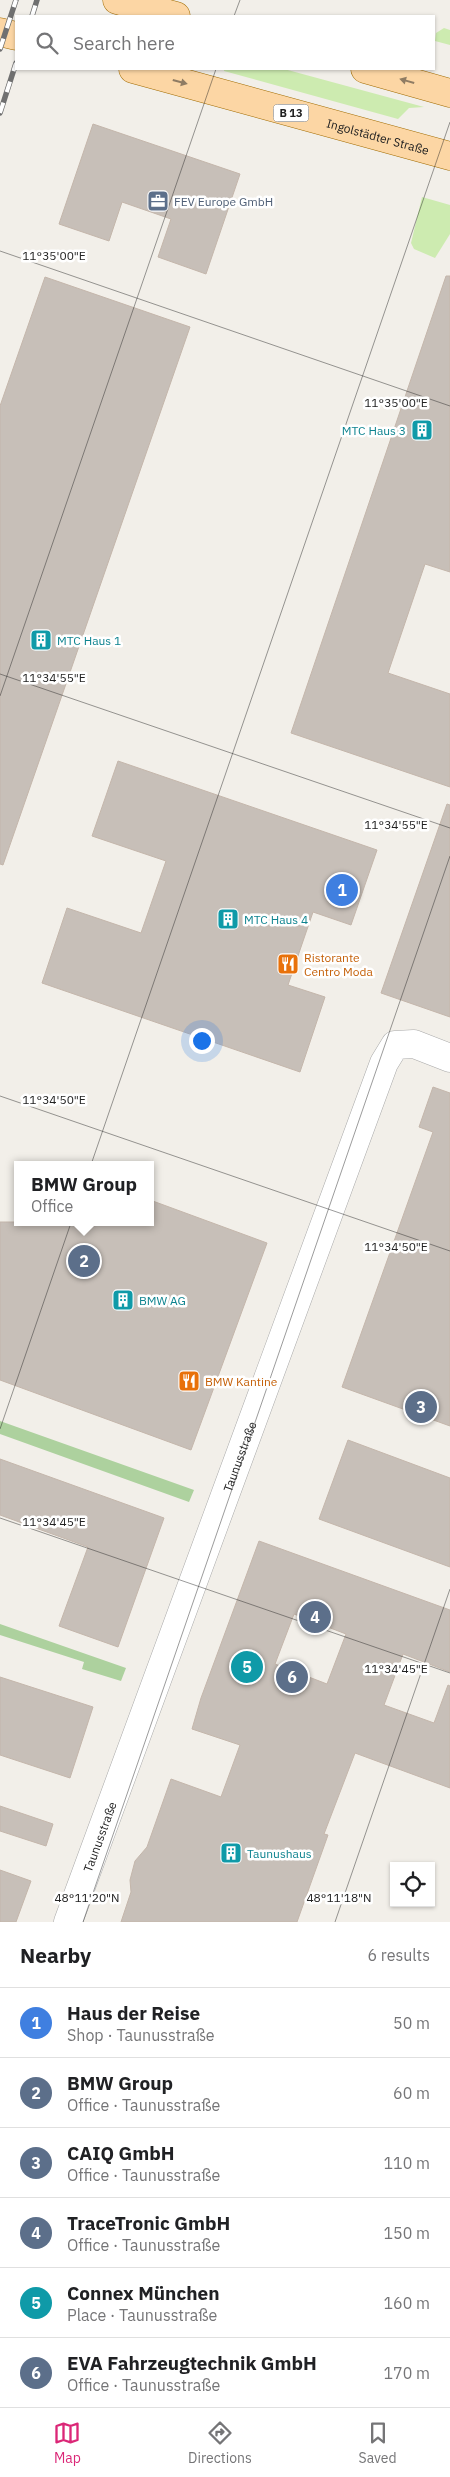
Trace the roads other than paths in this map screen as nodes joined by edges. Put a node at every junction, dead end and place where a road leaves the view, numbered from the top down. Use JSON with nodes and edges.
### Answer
{"nodes":[{"id":1,"x":117,"y":0,"type":"edge"},
{"id":2,"x":172,"y":15,"type":"edge"},
{"id":3,"x":0,"y":32,"type":"edge"},
{"id":4,"x":15,"y":36,"type":"edge"},
{"id":5,"x":137,"y":70,"type":"edge"},
{"id":6,"x":369,"y":70,"type":"edge"},
{"id":7,"x":450,"y":93,"type":"edge"},
{"id":8,"x":450,"y":156,"type":"edge"},
{"id":9,"x":450,"y":1058,"type":"edge"},
{"id":10,"x":68,"y":1922,"type":"edge"}],
"edges":[{"from":1,"to":2,"type":"main road"},
{"from":3,"to":4,"type":"main road"},
{"from":5,"to":8,"type":"main road","name":"Ingolstädter Straße","number":"B 13","one_way":true},
{"from":7,"to":6,"type":"main road","one_way":true},
{"from":9,"to":10,"type":"street","name":"Taunusstraße"}]}
